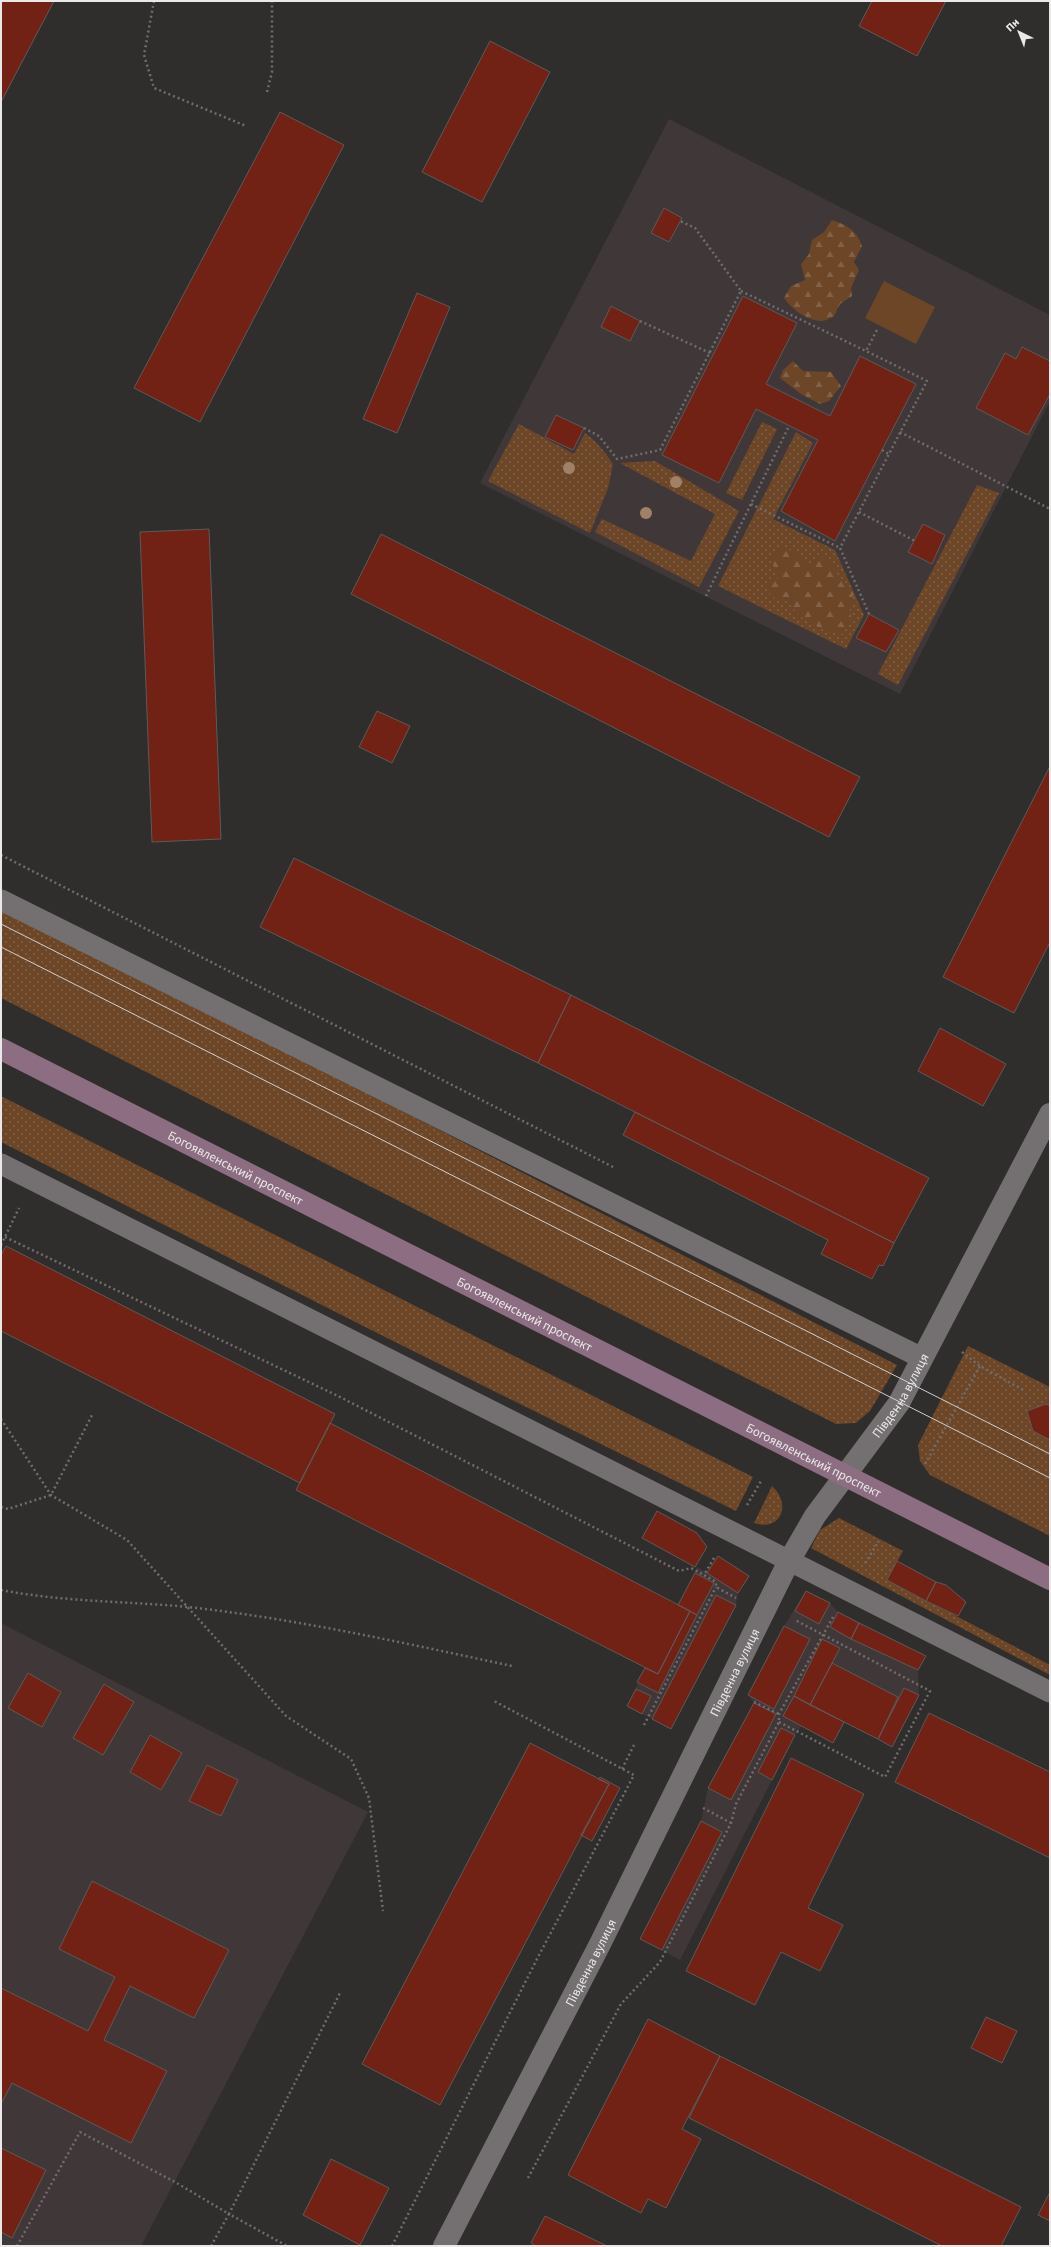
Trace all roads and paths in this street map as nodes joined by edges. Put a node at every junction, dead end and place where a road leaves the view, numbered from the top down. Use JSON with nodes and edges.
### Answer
{"nodes":[{"id":1,"x":154,"y":1,"type":"edge"},
{"id":2,"x":272,"y":1,"type":"edge"},
{"id":3,"x":267,"y":92,"type":"dead end"},
{"id":4,"x":246,"y":126,"type":"dead end"},
{"id":5,"x":680,"y":222,"type":"dead end"},
{"id":6,"x":741,"y":291,"type":"junction"},
{"id":7,"x":640,"y":321,"type":"dead end"},
{"id":8,"x":878,"y":328,"type":"dead end"},
{"id":9,"x":866,"y":351,"type":"junction"},
{"id":10,"x":710,"y":353,"type":"junction"},
{"id":11,"x":789,"y":426,"type":"dead end"},
{"id":12,"x":584,"y":428,"type":"dead end"},
{"id":13,"x":900,"y":432,"type":"junction"},
{"id":14,"x":882,"y":450,"type":"dead end"},
{"id":15,"x":889,"y":454,"type":"junction"},
{"id":16,"x":751,"y":504,"type":"junction"},
{"id":17,"x":1050,"y":509,"type":"edge"},
{"id":18,"x":859,"y":512,"type":"junction"},
{"id":19,"x":915,"y":541,"type":"dead end"},
{"id":20,"x":840,"y":548,"type":"junction"},
{"id":21,"x":706,"y":596,"type":"dead end"},
{"id":22,"x":869,"y":614,"type":"dead end"},
{"id":23,"x":1,"y":855,"type":"edge"},
{"id":24,"x":1,"y":900,"type":"edge"},
{"id":25,"x":1,"y":1048,"type":"edge"},
{"id":26,"x":1050,"y":1114,"type":"edge"},
{"id":27,"x":1,"y":1164,"type":"edge"},
{"id":28,"x":621,"y":1171,"type":"dead end"},
{"id":29,"x":32,"y":1180,"type":"junction"},
{"id":30,"x":5,"y":1237,"type":"junction"},
{"id":31,"x":1,"y":1245,"type":"edge"},
{"id":32,"x":936,"y":1332,"type":"junction"},
{"id":33,"x":922,"y":1358,"type":"junction"},
{"id":34,"x":980,"y":1366,"type":"junction"},
{"id":35,"x":1025,"y":1391,"type":"dead end"},
{"id":36,"x":92,"y":1415,"type":"dead end"},
{"id":37,"x":1,"y":1419,"type":"edge"},
{"id":38,"x":924,"y":1464,"type":"dead end"},
{"id":39,"x":846,"y":1476,"type":"junction"},
{"id":40,"x":761,"y":1481,"type":"dead end"},
{"id":41,"x":51,"y":1495,"type":"junction"},
{"id":42,"x":1,"y":1507,"type":"edge"},
{"id":43,"x":745,"y":1509,"type":"dead end"},
{"id":44,"x":879,"y":1541,"type":"dead end"},
{"id":45,"x":718,"y":1552,"type":"dead end"},
{"id":46,"x":789,"y":1561,"type":"junction"},
{"id":47,"x":862,"y":1570,"type":"dead end"},
{"id":48,"x":704,"y":1575,"type":"junction"},
{"id":49,"x":1050,"y":1579,"type":"edge"},
{"id":50,"x":716,"y":1587,"type":"junction"},
{"id":51,"x":1,"y":1590,"type":"edge"},
{"id":52,"x":742,"y":1601,"type":"dead end"},
{"id":53,"x":188,"y":1607,"type":"junction"},
{"id":54,"x":837,"y":1610,"type":"dead end"},
{"id":55,"x":793,"y":1619,"type":"dead end"},
{"id":56,"x":823,"y":1635,"type":"junction"},
{"id":57,"x":512,"y":1666,"type":"dead end"},
{"id":58,"x":1050,"y":1692,"type":"edge"},
{"id":59,"x":750,"y":1700,"type":"dead end"},
{"id":60,"x":494,"y":1701,"type":"dead end"},
{"id":61,"x":779,"y":1714,"type":"junction"},
{"id":62,"x":778,"y":1722,"type":"junction"},
{"id":63,"x":644,"y":1725,"type":"dead end"},
{"id":64,"x":634,"y":1745,"type":"dead end"},
{"id":65,"x":622,"y":1769,"type":"junction"},
{"id":66,"x":701,"y":1808,"type":"dead end"},
{"id":67,"x":731,"y":1823,"type":"junction"},
{"id":68,"x":383,"y":1911,"type":"dead end"},
{"id":69,"x":340,"y":1993,"type":"dead end"},
{"id":70,"x":528,"y":2178,"type":"dead end"},
{"id":71,"x":229,"y":2214,"type":"junction"},
{"id":72,"x":17,"y":2246,"type":"edge"},
{"id":73,"x":211,"y":2246,"type":"edge"},
{"id":74,"x":287,"y":2246,"type":"edge"},
{"id":75,"x":392,"y":2246,"type":"edge"},
{"id":76,"x":444,"y":2246,"type":"edge"}],
"edges":[{"from":1,"to":4,"type":"path"},
{"from":2,"to":3,"type":"path"},
{"from":5,"to":6,"type":"path"},
{"from":6,"to":9,"type":"path"},
{"from":6,"to":10,"type":"path"},
{"from":7,"to":10,"type":"path"},
{"from":8,"to":9,"type":"path"},
{"from":9,"to":13,"type":"path"},
{"from":10,"to":12,"type":"path"},
{"from":11,"to":16,"type":"path"},
{"from":13,"to":15,"type":"path"},
{"from":13,"to":17,"type":"path"},
{"from":14,"to":15,"type":"path"},
{"from":15,"to":18,"type":"path"},
{"from":16,"to":20,"type":"path"},
{"from":16,"to":21,"type":"path"},
{"from":18,"to":19,"type":"path"},
{"from":18,"to":20,"type":"path"},
{"from":20,"to":22,"type":"path"},
{"from":23,"to":28,"type":"path"},
{"from":24,"to":33,"type":"lane"},
{"from":25,"to":39,"type":"main road","name":"Богоявленський проспект"},
{"from":26,"to":32,"type":"street","name":"Південна вулиця"},
{"from":27,"to":29,"type":"lane"},
{"from":29,"to":30,"type":"path"},
{"from":29,"to":46,"type":"lane"},
{"from":30,"to":31,"type":"path"},
{"from":30,"to":48,"type":"path"},
{"from":32,"to":33,"type":"street","name":"Південна вулиця"},
{"from":32,"to":34,"type":"path"},
{"from":33,"to":39,"type":"street","name":"Південна вулиця"},
{"from":34,"to":35,"type":"path"},
{"from":34,"to":38,"type":"path"},
{"from":36,"to":41,"type":"path"},
{"from":37,"to":41,"type":"path"},
{"from":39,"to":46,"type":"street","name":"Південна вулиця"},
{"from":39,"to":49,"type":"main road","name":"Богоявленський проспект"},
{"from":40,"to":43,"type":"path"},
{"from":41,"to":42,"type":"path"},
{"from":41,"to":53,"type":"path"},
{"from":44,"to":47,"type":"path"},
{"from":45,"to":48,"type":"path"},
{"from":46,"to":58,"type":"lane"},
{"from":46,"to":76,"type":"street","name":"Південна вулиця"},
{"from":48,"to":50,"type":"path"},
{"from":50,"to":52,"type":"path"},
{"from":50,"to":63,"type":"path"},
{"from":51,"to":53,"type":"path"},
{"from":53,"to":57,"type":"path"},
{"from":53,"to":68,"type":"path"},
{"from":54,"to":56,"type":"path"},
{"from":55,"to":56,"type":"path"},
{"from":56,"to":61,"type":"path"},
{"from":56,"to":62,"type":"path"},
{"from":59,"to":61,"type":"path"},
{"from":60,"to":65,"type":"path"},
{"from":61,"to":62,"type":"path"},
{"from":62,"to":67,"type":"path"},
{"from":64,"to":65,"type":"path"},
{"from":65,"to":75,"type":"path"},
{"from":66,"to":67,"type":"path"},
{"from":67,"to":70,"type":"path"},
{"from":69,"to":71,"type":"path"},
{"from":71,"to":72,"type":"path"},
{"from":71,"to":73,"type":"path"},
{"from":71,"to":74,"type":"path"}]}
